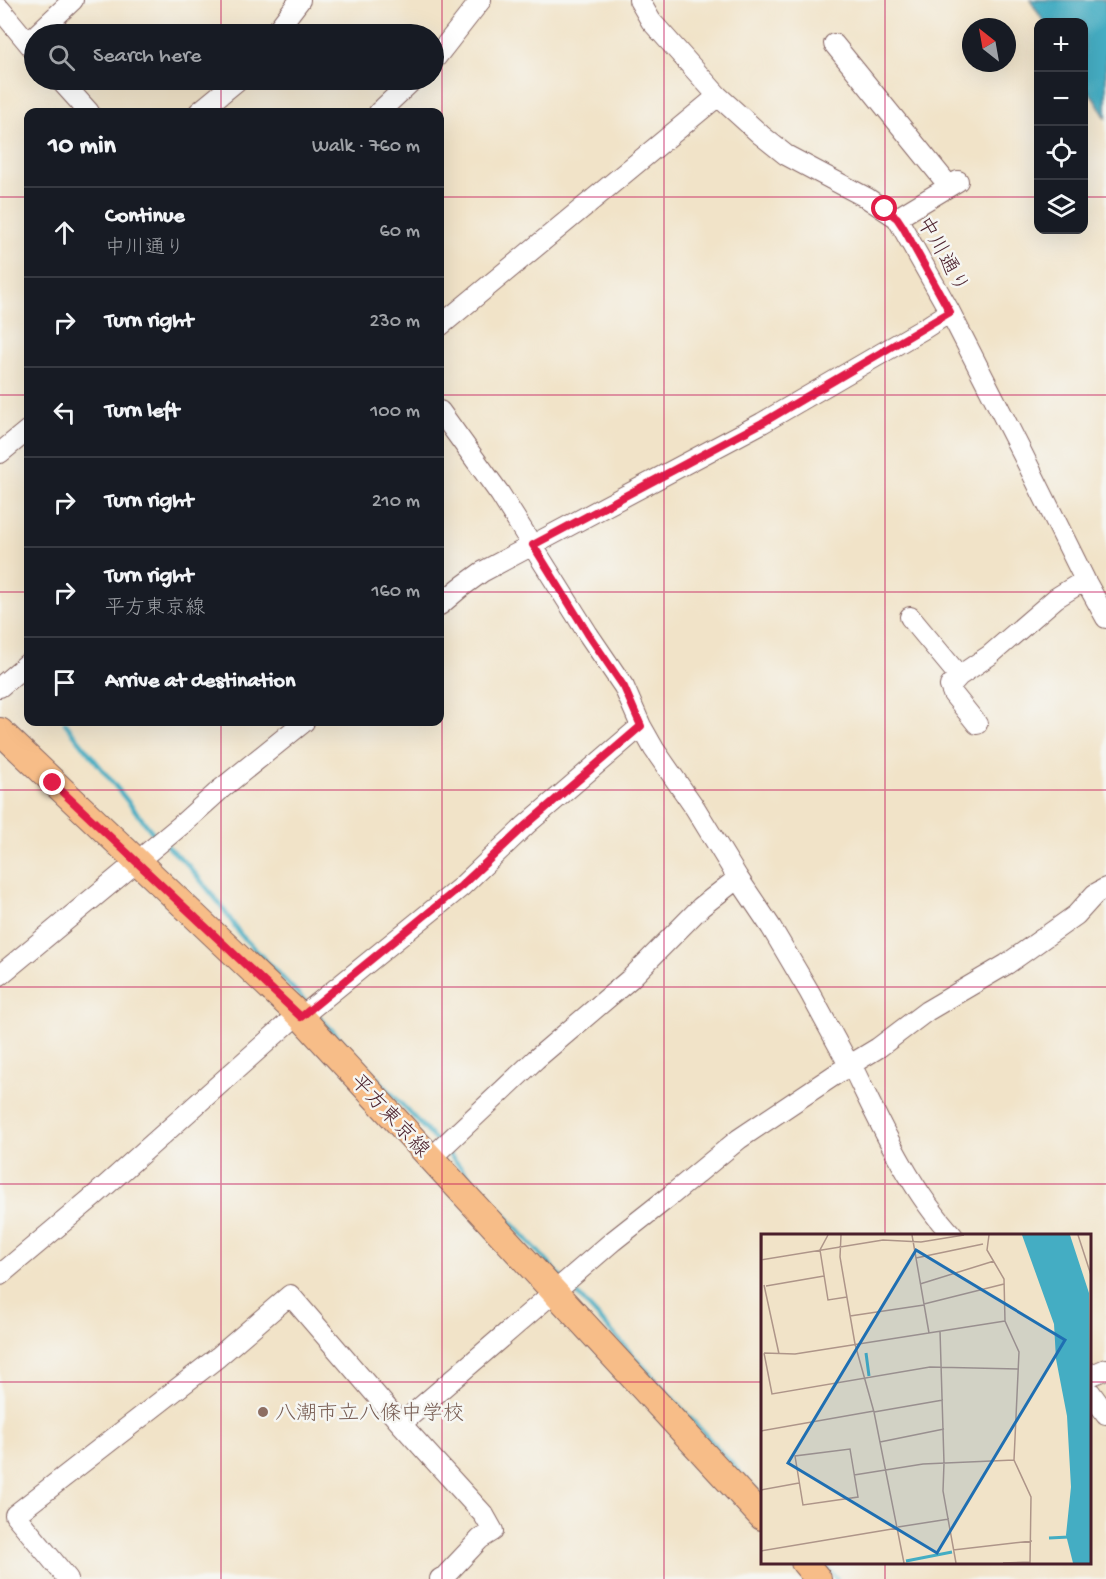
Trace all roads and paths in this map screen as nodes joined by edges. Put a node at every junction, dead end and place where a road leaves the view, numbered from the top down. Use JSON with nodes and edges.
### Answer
{"nodes":[{"id":1,"x":73,"y":0,"type":"edge"},
{"id":2,"x":300,"y":0,"type":"edge"},
{"id":3,"x":481,"y":0,"type":"edge"},
{"id":4,"x":639,"y":0,"type":"edge"},
{"id":5,"x":0,"y":9,"type":"edge"},
{"id":6,"x":50,"y":24,"type":"edge"},
{"id":7,"x":282,"y":24,"type":"edge"},
{"id":8,"x":24,"y":32,"type":"edge"},
{"id":9,"x":834,"y":44,"type":"dead end"},
{"id":10,"x":444,"y":47,"type":"edge"},
{"id":11,"x":69,"y":90,"type":"edge"},
{"id":12,"x":225,"y":90,"type":"edge"},
{"id":13,"x":402,"y":90,"type":"edge"},
{"id":14,"x":718,"y":96,"type":"junction"},
{"id":15,"x":85,"y":108,"type":"edge"},
{"id":16,"x":204,"y":108,"type":"edge"},
{"id":17,"x":383,"y":108,"type":"edge"},
{"id":18,"x":897,"y":218,"type":"junction"},
{"id":19,"x":950,"y":312,"type":"junction"},
{"id":20,"x":444,"y":323,"type":"edge"},
{"id":21,"x":444,"y":417,"type":"edge"},
{"id":22,"x":24,"y":433,"type":"edge"},
{"id":23,"x":0,"y":453,"type":"edge"},
{"id":24,"x":533,"y":545,"type":"junction"},
{"id":25,"x":1085,"y":580,"type":"junction"},
{"id":26,"x":444,"y":602,"type":"edge"},
{"id":27,"x":910,"y":617,"type":"dead end"},
{"id":28,"x":1106,"y":618,"type":"edge"},
{"id":29,"x":24,"y":666,"type":"edge"},
{"id":30,"x":959,"y":676,"type":"junction"},
{"id":31,"x":0,"y":687,"type":"edge"},
{"id":32,"x":977,"y":724,"type":"dead end"},
{"id":33,"x":299,"y":726,"type":"edge"},
{"id":34,"x":641,"y":726,"type":"junction"},
{"id":35,"x":0,"y":731,"type":"edge"},
{"id":36,"x":137,"y":862,"type":"junction"},
{"id":37,"x":738,"y":878,"type":"junction"},
{"id":38,"x":1106,"y":888,"type":"edge"},
{"id":39,"x":0,"y":975,"type":"edge"},
{"id":40,"x":299,"y":1016,"type":"junction"},
{"id":41,"x":850,"y":1064,"type":"junction"},
{"id":42,"x":431,"y":1158,"type":"junction"},
{"id":43,"x":951,"y":1234,"type":"edge"},
{"id":44,"x":0,"y":1275,"type":"edge"},
{"id":45,"x":553,"y":1292,"type":"junction"},
{"id":46,"x":1106,"y":1369,"type":"edge"},
{"id":47,"x":1091,"y":1375,"type":"edge"},
{"id":48,"x":1091,"y":1395,"type":"edge"},
{"id":49,"x":1106,"y":1414,"type":"edge"},
{"id":50,"x":401,"y":1424,"type":"junction"},
{"id":51,"x":761,"y":1516,"type":"edge"},
{"id":52,"x":68,"y":1579,"type":"edge"},
{"id":53,"x":440,"y":1579,"type":"edge"}],
"edges":[{"from":1,"to":6,"type":"street"},
{"from":2,"to":7,"type":"street"},
{"from":3,"to":10,"type":"street"},
{"from":4,"to":14,"type":"street","name":"中川通り"},
{"from":5,"to":8,"type":"street"},
{"from":9,"to":18,"type":"street"},
{"from":11,"to":15,"type":"street"},
{"from":12,"to":16,"type":"street"},
{"from":13,"to":17,"type":"street"},
{"from":14,"to":18,"type":"street","name":"中川通り"},
{"from":14,"to":20,"type":"street"},
{"from":18,"to":19,"type":"street","name":"中川通り"},
{"from":19,"to":24,"type":"street"},
{"from":19,"to":25,"type":"street","name":"中川通り"},
{"from":21,"to":24,"type":"street"},
{"from":22,"to":23,"type":"street"},
{"from":24,"to":26,"type":"street"},
{"from":24,"to":34,"type":"street"},
{"from":25,"to":28,"type":"street","name":"中川通り"},
{"from":25,"to":30,"type":"street"},
{"from":27,"to":30,"type":"street"},
{"from":29,"to":31,"type":"street"},
{"from":30,"to":32,"type":"street"},
{"from":33,"to":36,"type":"street"},
{"from":34,"to":37,"type":"street"},
{"from":34,"to":40,"type":"street"},
{"from":35,"to":36,"type":"main road","name":"平方東京線"},
{"from":36,"to":39,"type":"street"},
{"from":36,"to":40,"type":"main road","name":"平方東京線"},
{"from":37,"to":41,"type":"street"},
{"from":37,"to":42,"type":"street"},
{"from":38,"to":41,"type":"street"},
{"from":40,"to":42,"type":"main road","name":"平方東京線"},
{"from":40,"to":44,"type":"street"},
{"from":41,"to":43,"type":"street"},
{"from":41,"to":45,"type":"street"},
{"from":42,"to":45,"type":"main road","name":"平方東京線"},
{"from":45,"to":50,"type":"street"},
{"from":45,"to":51,"type":"main road","name":"平方東京線"},
{"from":46,"to":47,"type":"street"},
{"from":48,"to":49,"type":"street"},
{"from":50,"to":52,"type":"street"},
{"from":50,"to":53,"type":"street"}]}
